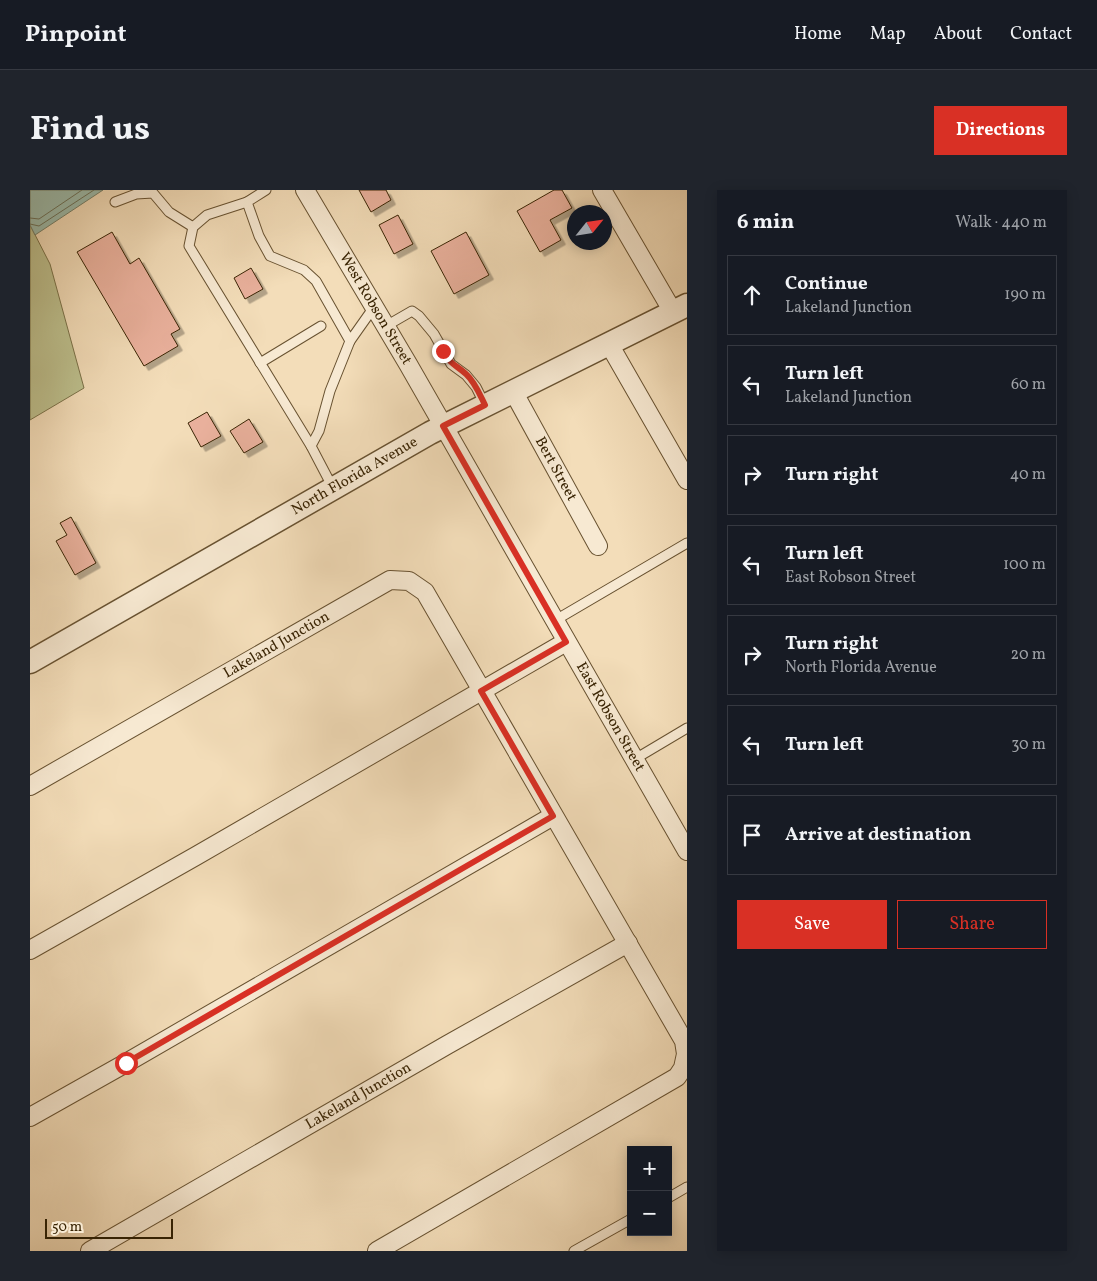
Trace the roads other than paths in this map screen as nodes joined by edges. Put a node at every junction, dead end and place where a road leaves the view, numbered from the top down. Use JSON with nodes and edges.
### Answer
{"nodes":[{"id":1,"x":266,"y":190,"type":"edge"},
{"id":2,"x":305,"y":190,"type":"edge"},
{"id":3,"x":602,"y":190,"type":"edge"},
{"id":4,"x":115,"y":202,"type":"dead end"},
{"id":5,"x":247,"y":202,"type":"junction"},
{"id":6,"x":193,"y":227,"type":"junction"},
{"id":7,"x":374,"y":307,"type":"junction"},
{"id":8,"x":680,"y":309,"type":"edge"},
{"id":9,"x":321,"y":326,"type":"dead end"},
{"id":10,"x":386,"y":326,"type":"junction"},
{"id":11,"x":350,"y":341,"type":"junction"},
{"id":12,"x":609,"y":344,"type":"junction"},
{"id":13,"x":260,"y":363,"type":"junction"},
{"id":14,"x":513,"y":391,"type":"junction"},
{"id":15,"x":485,"y":405,"type":"junction"},
{"id":16,"x":443,"y":426,"type":"junction"},
{"id":17,"x":311,"y":446,"type":"junction"},
{"id":18,"x":687,"y":480,"type":"edge"},
{"id":19,"x":334,"y":488,"type":"junction"},
{"id":20,"x":687,"y":542,"type":"edge"},
{"id":21,"x":598,"y":546,"type":"dead end"},
{"id":22,"x":554,"y":621,"type":"junction"},
{"id":23,"x":566,"y":642,"type":"junction"},
{"id":24,"x":30,"y":662,"type":"edge"},
{"id":25,"x":481,"y":691,"type":"junction"},
{"id":26,"x":687,"y":728,"type":"edge"},
{"id":27,"x":635,"y":759,"type":"junction"},
{"id":28,"x":30,"y":786,"type":"edge"},
{"id":29,"x":553,"y":816,"type":"junction"},
{"id":30,"x":687,"y":851,"type":"edge"},
{"id":31,"x":628,"y":943,"type":"junction"},
{"id":32,"x":30,"y":950,"type":"edge"},
{"id":33,"x":30,"y":1117,"type":"edge"},
{"id":34,"x":687,"y":1187,"type":"edge"},
{"id":35,"x":672,"y":1196,"type":"edge"},
{"id":36,"x":627,"y":1221,"type":"edge"},
{"id":37,"x":90,"y":1251,"type":"edge"},
{"id":38,"x":377,"y":1251,"type":"edge"},
{"id":39,"x":574,"y":1251,"type":"edge"}],
"edges":[{"from":1,"to":5,"type":"lane"},
{"from":2,"to":7,"type":"street","name":"West Robson Street"},
{"from":3,"to":8,"type":"street"},
{"from":4,"to":6,"type":"lane"},
{"from":5,"to":6,"type":"lane"},
{"from":5,"to":11,"type":"lane"},
{"from":6,"to":13,"type":"lane"},
{"from":7,"to":10,"type":"street","name":"West Robson Street"},
{"from":7,"to":11,"type":"lane"},
{"from":8,"to":12,"type":"street","name":"North Florida Avenue"},
{"from":9,"to":13,"type":"lane"},
{"from":10,"to":15,"type":"lane"},
{"from":10,"to":16,"type":"street","name":"West Robson Street"},
{"from":11,"to":17,"type":"lane"},
{"from":12,"to":14,"type":"street","name":"North Florida Avenue"},
{"from":12,"to":18,"type":"street"},
{"from":13,"to":17,"type":"lane"},
{"from":14,"to":15,"type":"street","name":"North Florida Avenue"},
{"from":14,"to":21,"type":"street","name":"Bert Street"},
{"from":15,"to":16,"type":"street","name":"North Florida Avenue"},
{"from":16,"to":19,"type":"street","name":"North Florida Avenue"},
{"from":16,"to":22,"type":"street","name":"East Robson Street"},
{"from":17,"to":19,"type":"lane"},
{"from":19,"to":24,"type":"street","name":"North Florida Avenue"},
{"from":20,"to":22,"type":"lane"},
{"from":22,"to":23,"type":"street","name":"East Robson Street"},
{"from":23,"to":25,"type":"street"},
{"from":23,"to":27,"type":"street","name":"East Robson Street"},
{"from":25,"to":28,"type":"street","name":"Lakeland Junction"},
{"from":25,"to":29,"type":"street","name":"Lakeland Junction"},
{"from":25,"to":32,"type":"street"},
{"from":26,"to":27,"type":"lane"},
{"from":27,"to":30,"type":"street","name":"East Robson Street"},
{"from":29,"to":31,"type":"street","name":"Lakeland Junction"},
{"from":29,"to":33,"type":"street"},
{"from":31,"to":37,"type":"street","name":"Lakeland Junction"},
{"from":31,"to":38,"type":"street","name":"Lakeland Junction"},
{"from":34,"to":35,"type":"lane"},
{"from":36,"to":39,"type":"lane"}]}
